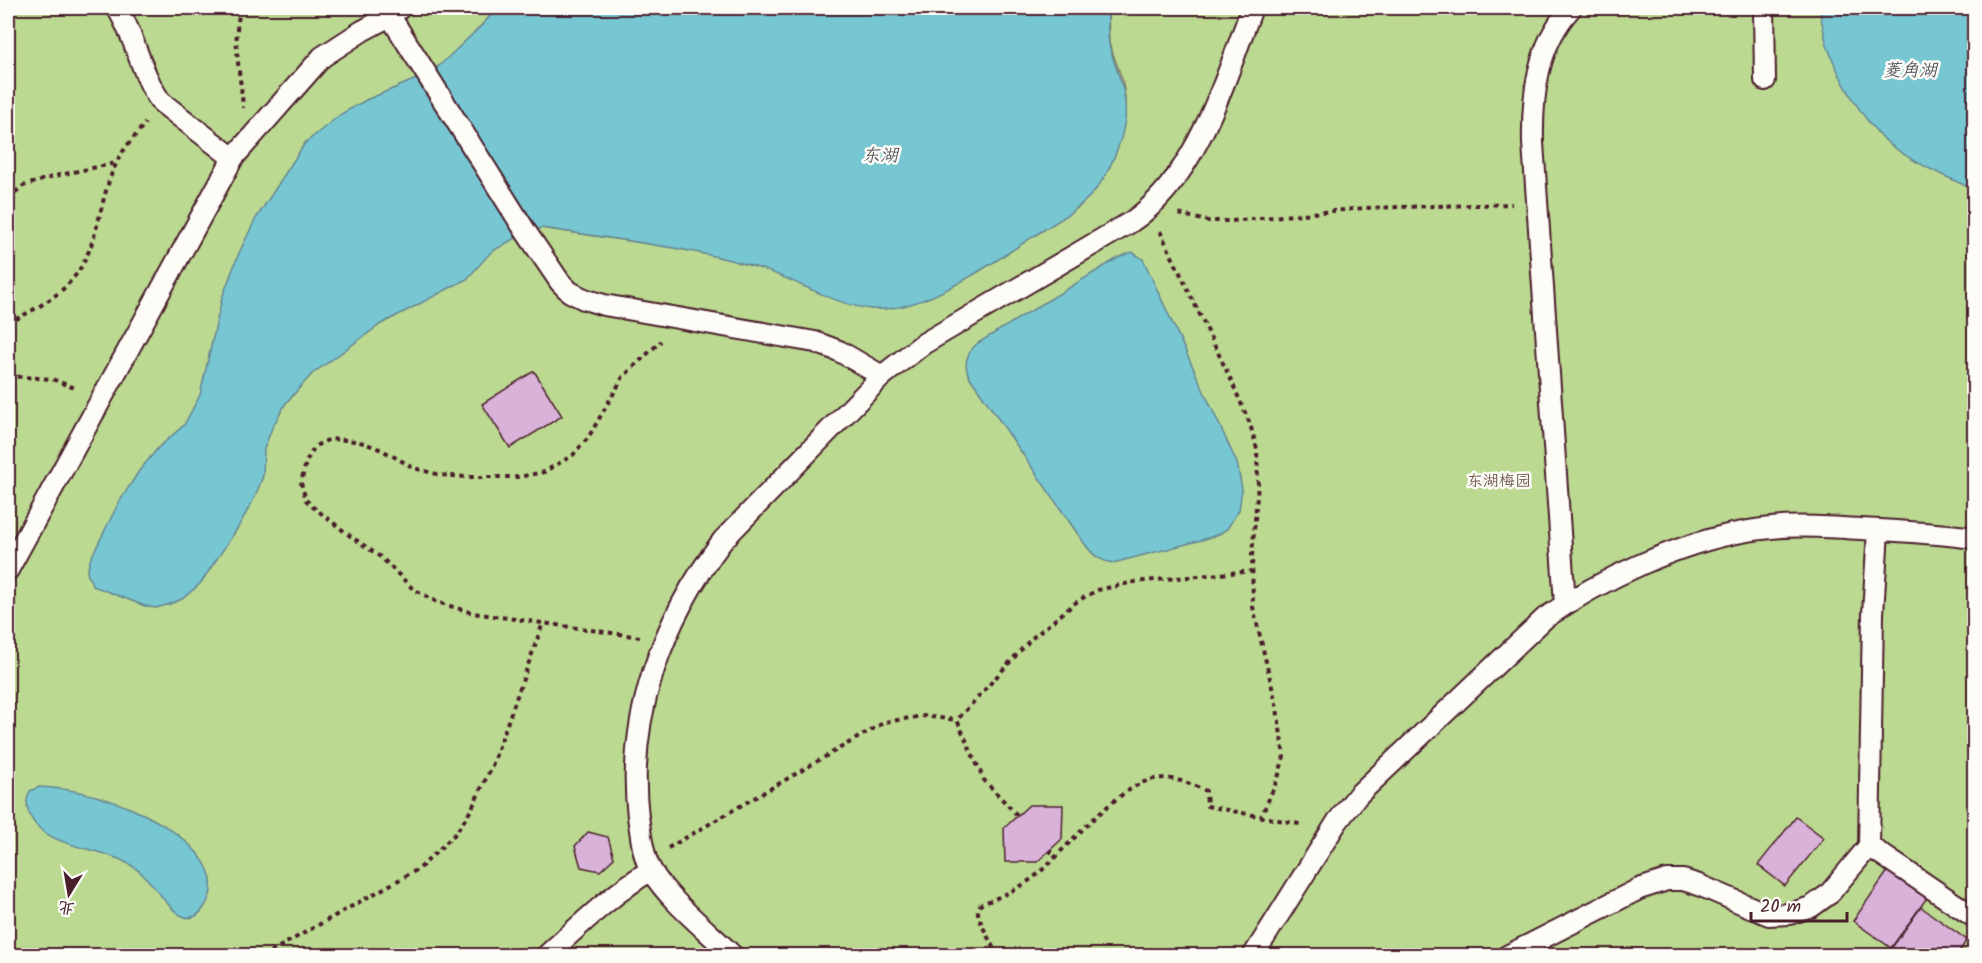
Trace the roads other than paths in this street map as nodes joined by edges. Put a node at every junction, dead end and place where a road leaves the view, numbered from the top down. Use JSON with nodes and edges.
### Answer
{"nodes":[{"id":1,"x":117,"y":8,"type":"edge"},
{"id":2,"x":1252,"y":8,"type":"edge"},
{"id":3,"x":1571,"y":8,"type":"edge"},
{"id":4,"x":1764,"y":8,"type":"edge"},
{"id":5,"x":395,"y":12,"type":"edge"},
{"id":6,"x":1765,"y":80,"type":"dead end"},
{"id":7,"x":239,"y":152,"type":"junction"},
{"id":8,"x":882,"y":376,"type":"junction"},
{"id":9,"x":1878,"y":530,"type":"junction"},
{"id":10,"x":1974,"y":538,"type":"edge"},
{"id":11,"x":8,"y":570,"type":"edge"},
{"id":12,"x":1565,"y":604,"type":"junction"},
{"id":13,"x":1869,"y":846,"type":"junction"},
{"id":14,"x":649,"y":864,"type":"junction"},
{"id":15,"x":1974,"y":917,"type":"edge"},
{"id":16,"x":546,"y":956,"type":"edge"},
{"id":17,"x":733,"y":956,"type":"edge"},
{"id":18,"x":1253,"y":956,"type":"edge"},
{"id":19,"x":1507,"y":956,"type":"edge"}],
"edges":[{"from":1,"to":7,"type":"lane"},
{"from":2,"to":8,"type":"lane"},
{"from":3,"to":12,"type":"lane"},
{"from":4,"to":6,"type":"lane"},
{"from":5,"to":7,"type":"lane"},
{"from":5,"to":8,"type":"lane"},
{"from":7,"to":11,"type":"lane"},
{"from":8,"to":14,"type":"lane"},
{"from":9,"to":10,"type":"lane"},
{"from":9,"to":12,"type":"lane"},
{"from":9,"to":13,"type":"lane"},
{"from":12,"to":18,"type":"lane"},
{"from":13,"to":15,"type":"lane"},
{"from":13,"to":19,"type":"lane"},
{"from":14,"to":16,"type":"lane"},
{"from":14,"to":17,"type":"lane"}]}
